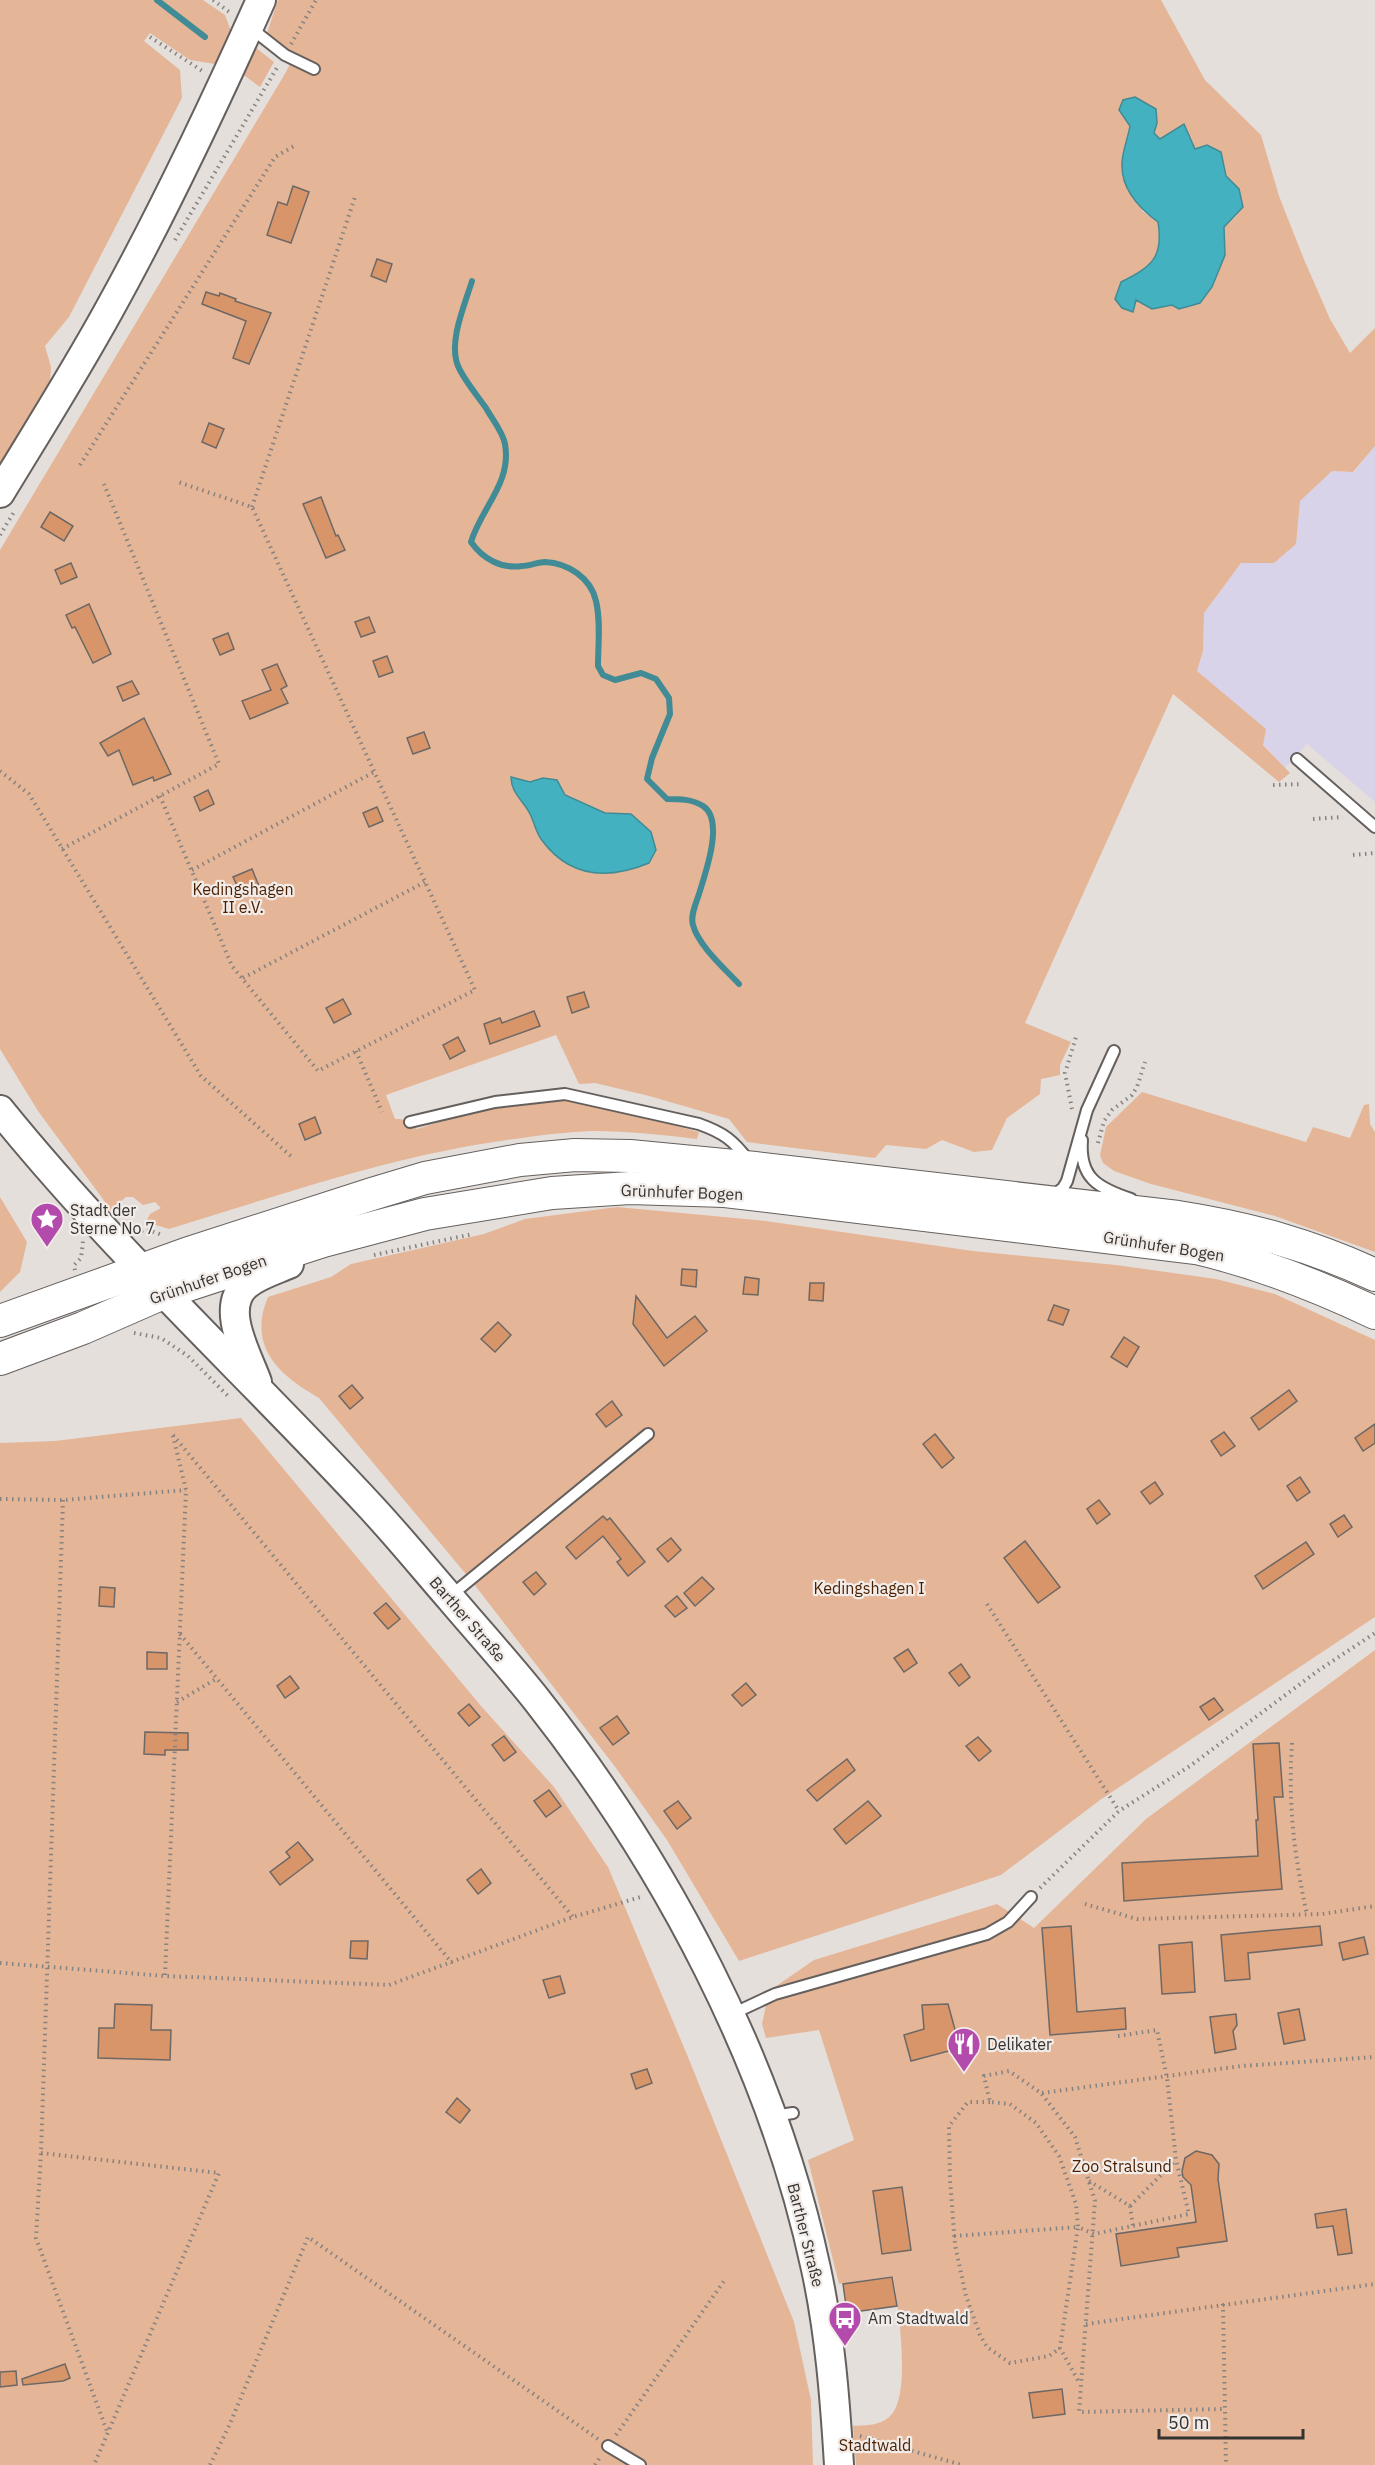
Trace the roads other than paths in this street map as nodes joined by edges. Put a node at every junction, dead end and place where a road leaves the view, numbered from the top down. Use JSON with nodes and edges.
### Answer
{"nodes":[{"id":1,"x":261,"y":0,"type":"edge"},
{"id":2,"x":249,"y":26,"type":"junction"},
{"id":3,"x":314,"y":69,"type":"dead end"},
{"id":4,"x":0,"y":493,"type":"edge"},
{"id":5,"x":1297,"y":759,"type":"dead end"},
{"id":6,"x":1375,"y":827,"type":"edge"},
{"id":7,"x":1114,"y":1051,"type":"dead end"},
{"id":8,"x":0,"y":1110,"type":"edge"},
{"id":9,"x":1087,"y":1110,"type":"junction"},
{"id":10,"x":410,"y":1122,"type":"dead end"},
{"id":11,"x":755,"y":1168,"type":"junction"},
{"id":12,"x":1039,"y":1201,"type":"junction"},
{"id":13,"x":1178,"y":1217,"type":"junction"},
{"id":14,"x":316,"y":1243,"type":"junction"},
{"id":15,"x":141,"y":1271,"type":"junction"},
{"id":16,"x":1375,"y":1275,"type":"edge"},
{"id":17,"x":164,"y":1293,"type":"junction"},
{"id":18,"x":1375,"y":1313,"type":"edge"},
{"id":19,"x":0,"y":1321,"type":"edge"},
{"id":20,"x":0,"y":1359,"type":"edge"},
{"id":21,"x":261,"y":1392,"type":"junction"},
{"id":22,"x":648,"y":1434,"type":"dead end"},
{"id":23,"x":449,"y":1597,"type":"junction"},
{"id":24,"x":1031,"y":1897,"type":"road end"},
{"id":25,"x":730,"y":2015,"type":"junction"},
{"id":26,"x":608,"y":2446,"type":"road end"},
{"id":27,"x":639,"y":2465,"type":"edge"},
{"id":28,"x":839,"y":2465,"type":"edge"}],
"edges":[{"from":1,"to":2,"type":"street"},
{"from":2,"to":3,"type":"lane"},
{"from":2,"to":4,"type":"street"},
{"from":5,"to":6,"type":"lane"},
{"from":7,"to":9,"type":"lane"},
{"from":8,"to":15,"type":"street","name":"Barther Straße"},
{"from":9,"to":12,"type":"lane"},
{"from":9,"to":13,"type":"lane"},
{"from":10,"to":11,"type":"lane"},
{"from":11,"to":12,"type":"main road","name":"Grünhufer Bogen"},
{"from":11,"to":15,"type":"main road","name":"Grünhufer Bogen"},
{"from":12,"to":13,"type":"main road","name":"Grünhufer Bogen"},
{"from":13,"to":16,"type":"main road","name":"Grünhufer Bogen"},
{"from":14,"to":17,"type":"main road","name":"Grünhufer Bogen"},
{"from":14,"to":18,"type":"main road","name":"Grünhufer Bogen"},
{"from":14,"to":21,"type":"street"},
{"from":15,"to":17,"type":"street","name":"Barther Straße"},
{"from":15,"to":19,"type":"main road","name":"Grünhufer Bogen"},
{"from":17,"to":20,"type":"main road","name":"Grünhufer Bogen"},
{"from":17,"to":21,"type":"street","name":"Barther Straße"},
{"from":21,"to":23,"type":"street","name":"Barther Straße"},
{"from":22,"to":23,"type":"lane"},
{"from":23,"to":25,"type":"street","name":"Barther Straße"},
{"from":24,"to":25,"type":"lane"},
{"from":25,"to":28,"type":"street","name":"Barther Straße"},
{"from":26,"to":27,"type":"lane"}]}
